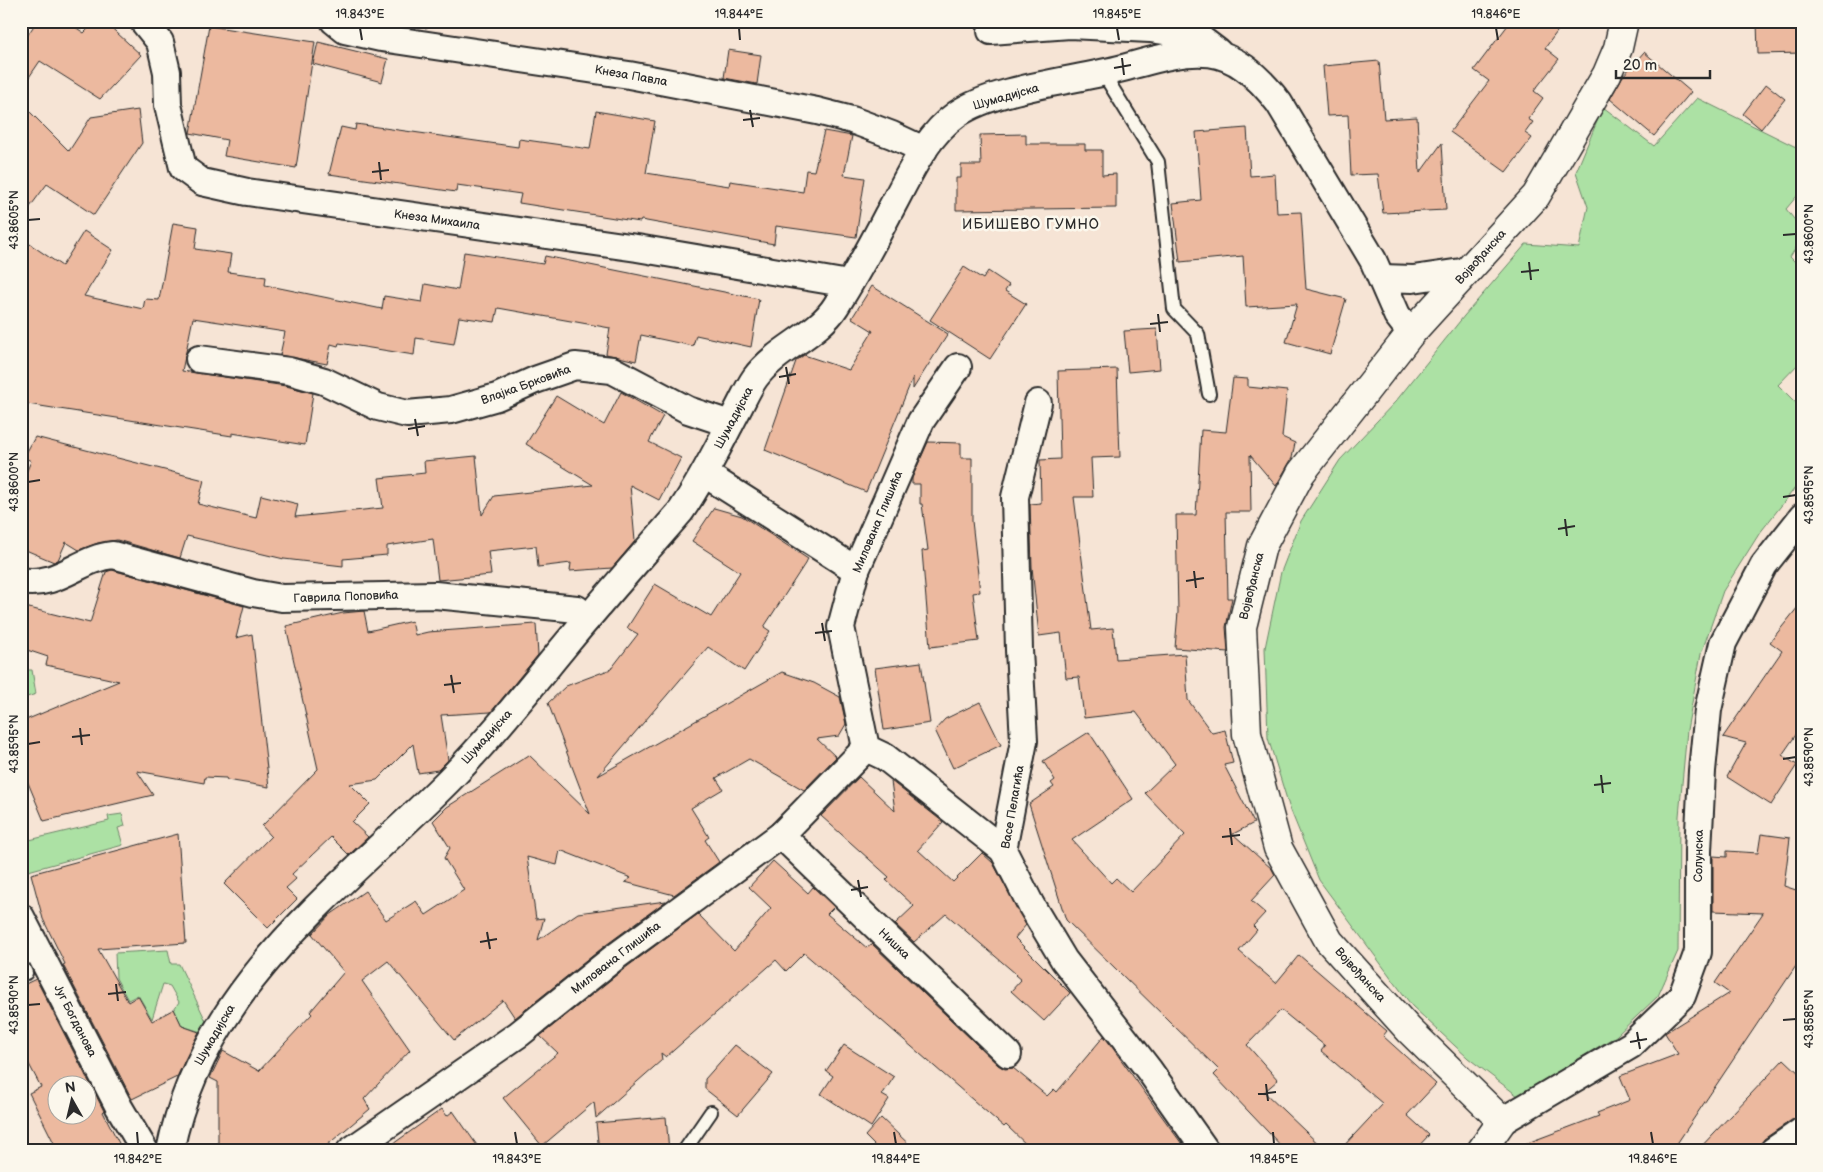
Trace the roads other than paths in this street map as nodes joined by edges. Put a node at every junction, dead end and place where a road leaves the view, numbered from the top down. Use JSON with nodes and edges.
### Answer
{"nodes":[{"id":1,"x":143,"y":21,"type":"edge"},
{"id":2,"x":334,"y":21,"type":"edge"},
{"id":3,"x":1624,"y":21,"type":"edge"},
{"id":4,"x":991,"y":31,"type":"dead end"},
{"id":5,"x":1220,"y":54,"type":"junction"},
{"id":6,"x":1103,"y":73,"type":"junction"},
{"id":7,"x":924,"y":150,"type":"junction"},
{"id":8,"x":1468,"y":271,"type":"junction"},
{"id":9,"x":1382,"y":278,"type":"junction"},
{"id":10,"x":849,"y":284,"type":"junction"},
{"id":11,"x":1411,"y":333,"type":"junction"},
{"id":12,"x":200,"y":358,"type":"dead end"},
{"id":13,"x":958,"y":367,"type":"dead end"},
{"id":14,"x":1209,"y":394,"type":"dead end"},
{"id":15,"x":1038,"y":403,"type":"dead end"},
{"id":16,"x":730,"y":424,"type":"junction"},
{"id":17,"x":705,"y":474,"type":"junction"},
{"id":18,"x":1802,"y":517,"type":"edge"},
{"id":19,"x":856,"y":570,"type":"junction"},
{"id":20,"x":21,"y":581,"type":"edge"},
{"id":21,"x":586,"y":620,"type":"junction"},
{"id":22,"x":866,"y":748,"type":"junction"},
{"id":23,"x":781,"y":835,"type":"junction"},
{"id":24,"x":1003,"y":850,"type":"junction"},
{"id":25,"x":21,"y":917,"type":"edge"},
{"id":26,"x":27,"y":959,"type":"edge"},
{"id":27,"x":21,"y":974,"type":"edge"},
{"id":28,"x":1008,"y":1054,"type":"dead end"},
{"id":29,"x":711,"y":1112,"type":"dead end"},
{"id":30,"x":1502,"y":1121,"type":"junction"},
{"id":31,"x":1802,"y":1131,"type":"edge"},
{"id":32,"x":145,"y":1151,"type":"edge"},
{"id":33,"x":170,"y":1151,"type":"edge"},
{"id":34,"x":350,"y":1151,"type":"edge"},
{"id":35,"x":684,"y":1151,"type":"edge"},
{"id":36,"x":1206,"y":1151,"type":"edge"},
{"id":37,"x":1481,"y":1151,"type":"edge"},
{"id":38,"x":1773,"y":1151,"type":"edge"}],
"edges":[{"from":1,"to":10,"type":"street","name":"Кнеза Михаила"},
{"from":2,"to":7,"type":"street","name":"Кнеза Павла"},
{"from":3,"to":8,"type":"street","name":"Војвођанска"},
{"from":4,"to":5,"type":"street"},
{"from":5,"to":6,"type":"street","name":"Шумадијска"},
{"from":5,"to":9,"type":"street","name":"Шумадијска"},
{"from":6,"to":7,"type":"street","name":"Шумадијска"},
{"from":6,"to":14,"type":"lane"},
{"from":7,"to":10,"type":"street","name":"Шумадијска"},
{"from":8,"to":9,"type":"street"},
{"from":8,"to":11,"type":"street","name":"Војвођанска"},
{"from":9,"to":11,"type":"street","name":"Шумадијска"},
{"from":10,"to":16,"type":"street","name":"Шумадијска"},
{"from":11,"to":30,"type":"street","name":"Војвођанска"},
{"from":12,"to":16,"type":"street","name":"Влајка Брковића"},
{"from":13,"to":19,"type":"street","name":"Милована Глишића"},
{"from":15,"to":24,"type":"street","name":"Васе Пелагића"},
{"from":16,"to":17,"type":"street","name":"Шумадијска"},
{"from":17,"to":19,"type":"street"},
{"from":17,"to":21,"type":"street","name":"Шумадијска"},
{"from":18,"to":30,"type":"street","name":"Солунска"},
{"from":19,"to":22,"type":"street","name":"Милована Глишића"},
{"from":20,"to":21,"type":"street","name":"Гаврила Поповића"},
{"from":21,"to":33,"type":"street","name":"Шумадијска"},
{"from":22,"to":23,"type":"street","name":"Милована Глишића"},
{"from":22,"to":24,"type":"street"},
{"from":23,"to":28,"type":"street","name":"Нишка"},
{"from":23,"to":34,"type":"street","name":"Милована Глишића"},
{"from":24,"to":36,"type":"street","name":"Васе Пелагића"},
{"from":25,"to":26,"type":"street","name":"Југ Богданова"},
{"from":26,"to":27,"type":"lane"},
{"from":26,"to":32,"type":"street","name":"Југ Богданова"},
{"from":29,"to":35,"type":"lane"},
{"from":30,"to":37,"type":"street"},
{"from":31,"to":38,"type":"street"}]}
